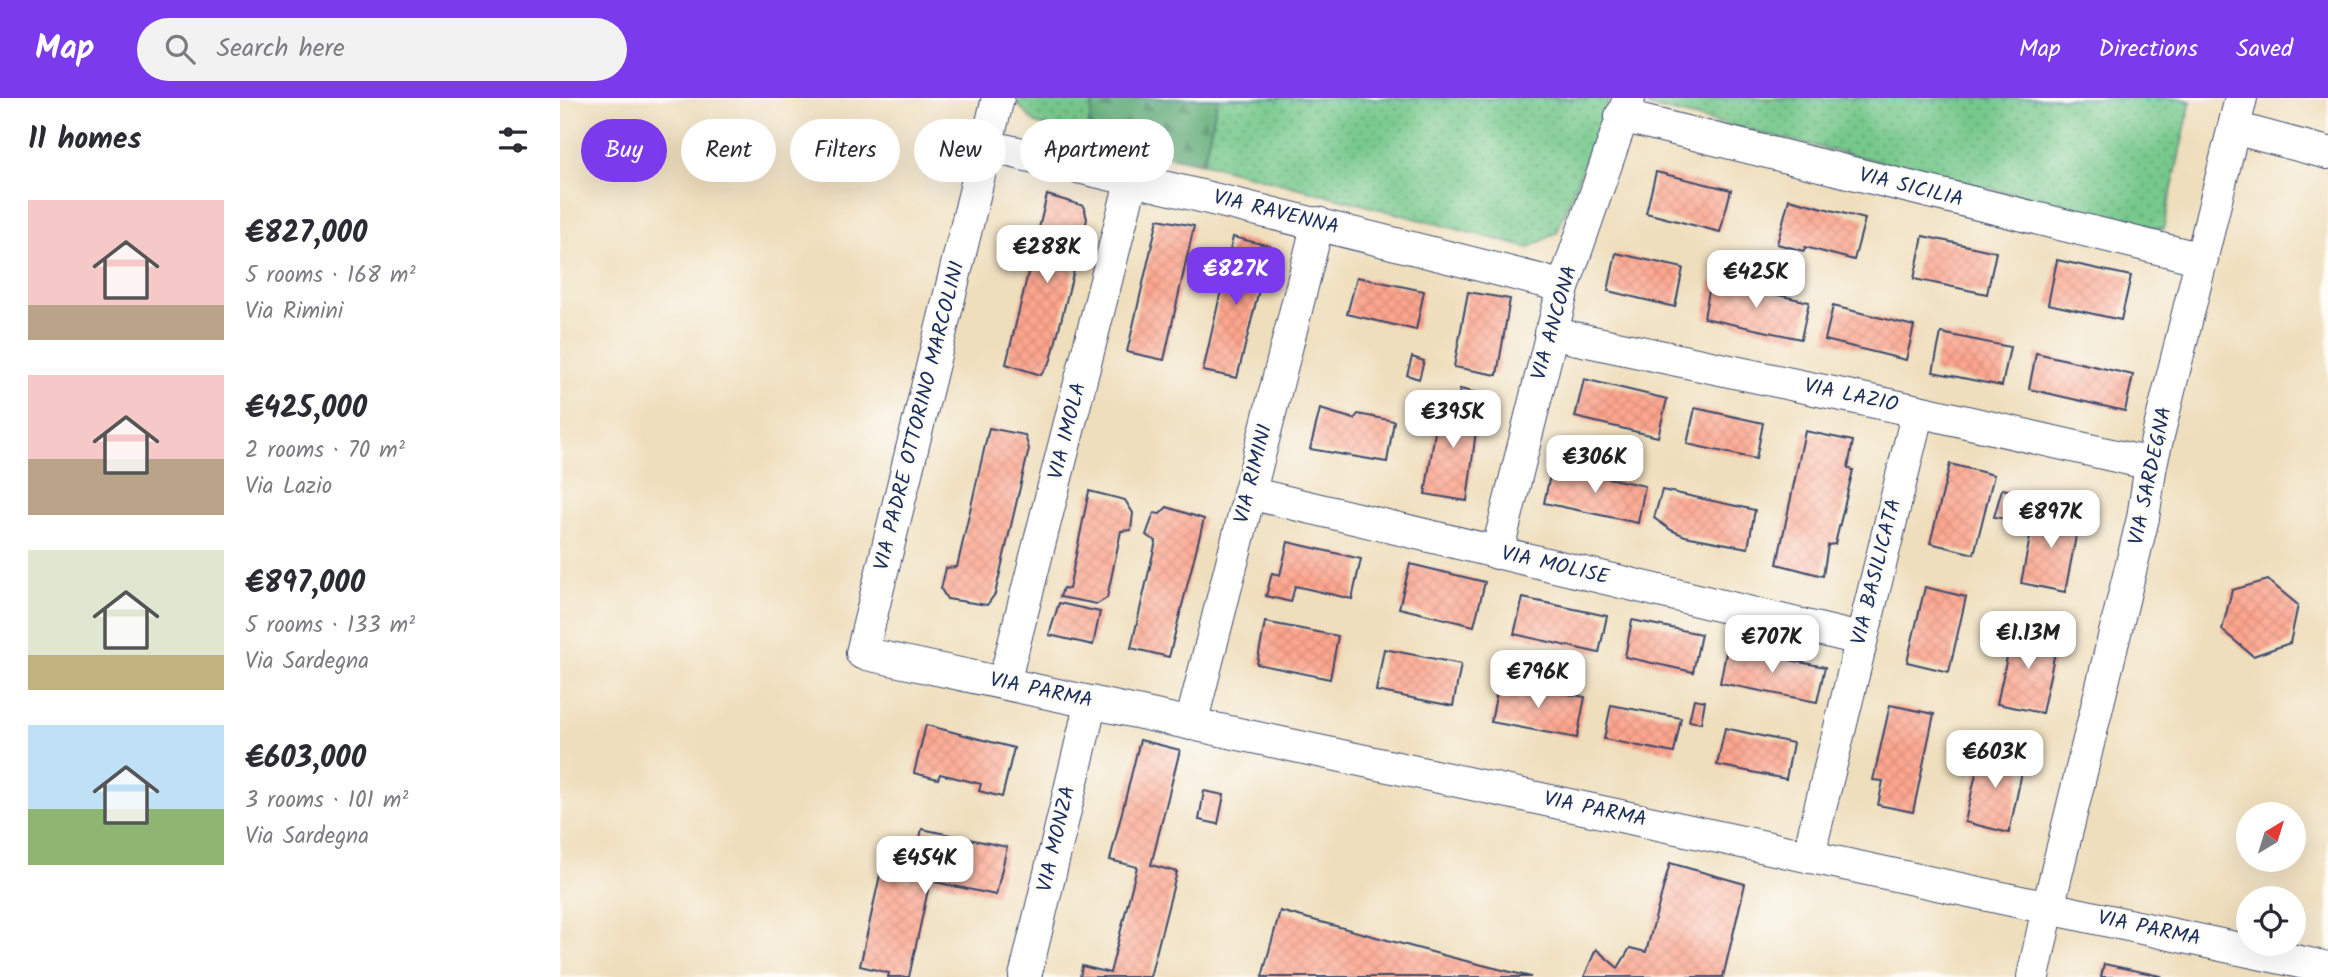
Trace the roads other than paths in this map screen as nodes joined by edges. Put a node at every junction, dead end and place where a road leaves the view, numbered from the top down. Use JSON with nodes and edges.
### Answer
{"nodes":[{"id":1,"x":998,"y":98,"type":"edge"},
{"id":2,"x":1625,"y":107,"type":"edge"},
{"id":3,"x":2237,"y":113,"type":"edge"},
{"id":4,"x":993,"y":119,"type":"edge"},
{"id":5,"x":2328,"y":153,"type":"edge"},
{"id":6,"x":978,"y":182,"type":"edge"},
{"id":7,"x":1131,"y":182,"type":"edge"},
{"id":8,"x":1149,"y":182,"type":"edge"},
{"id":9,"x":1318,"y":223,"type":"junction"},
{"id":10,"x":2202,"y":259,"type":"junction"},
{"id":11,"x":1563,"y":288,"type":"junction"},
{"id":12,"x":1550,"y":333,"type":"junction"},
{"id":13,"x":1918,"y":411,"type":"junction"},
{"id":14,"x":2151,"y":464,"type":"junction"},
{"id":15,"x":1249,"y":493,"type":"junction"},
{"id":16,"x":1497,"y":553,"type":"junction"},
{"id":17,"x":1860,"y":639,"type":"junction"},
{"id":18,"x":862,"y":653,"type":"joint"},
{"id":19,"x":1004,"y":683,"type":"junction"},
{"id":20,"x":1091,"y":702,"type":"junction"},
{"id":21,"x":1191,"y":724,"type":"junction"},
{"id":22,"x":1811,"y":857,"type":"junction"},
{"id":23,"x":2048,"y":908,"type":"junction"},
{"id":24,"x":2328,"y":968,"type":"edge"},
{"id":25,"x":1025,"y":977,"type":"edge"},
{"id":26,"x":2033,"y":977,"type":"edge"}],
"edges":[{"from":1,"to":4,"type":"street","name":"VIA PADRE OTTORINO MARCOLINI"},
{"from":2,"to":10,"type":"street","name":"VIA SICILIA"},
{"from":2,"to":11,"type":"street","name":"VIA ANCONA"},
{"from":3,"to":5,"type":"street"},
{"from":3,"to":10,"type":"street","name":"VIA SARDEGNA"},
{"from":6,"to":18,"type":"street","name":"VIA PADRE OTTORINO MARCOLINI"},
{"from":7,"to":19,"type":"street","name":"VIA IMOLA"},
{"from":8,"to":9,"type":"street","name":"VIA RAVENNA"},
{"from":9,"to":11,"type":"street","name":"VIA RAVENNA"},
{"from":9,"to":15,"type":"street","name":"VIA RIMINI"},
{"from":10,"to":14,"type":"street","name":"VIA SARDEGNA"},
{"from":11,"to":12,"type":"street","name":"VIA ANCONA"},
{"from":12,"to":13,"type":"street","name":"VIA LAZIO"},
{"from":12,"to":16,"type":"street","name":"VIA ANCONA"},
{"from":13,"to":14,"type":"street","name":"VIA LAZIO"},
{"from":13,"to":17,"type":"street","name":"VIA BASILICATA"},
{"from":14,"to":23,"type":"street","name":"VIA SARDEGNA"},
{"from":15,"to":16,"type":"street","name":"VIA MOLISE"},
{"from":15,"to":21,"type":"street","name":"VIA RIMINI"},
{"from":16,"to":17,"type":"street","name":"VIA MOLISE"},
{"from":17,"to":22,"type":"street","name":"VIA BASILICATA"},
{"from":18,"to":19,"type":"street","name":"VIA PARMA"},
{"from":19,"to":20,"type":"street","name":"VIA PARMA"},
{"from":20,"to":21,"type":"street","name":"VIA PARMA"},
{"from":20,"to":25,"type":"street","name":"VIA MONZA"},
{"from":21,"to":22,"type":"street","name":"VIA PARMA"},
{"from":22,"to":23,"type":"street","name":"VIA PARMA"},
{"from":23,"to":24,"type":"street","name":"VIA PARMA"},
{"from":23,"to":26,"type":"street","name":"VIA SARDEGNA"}]}
